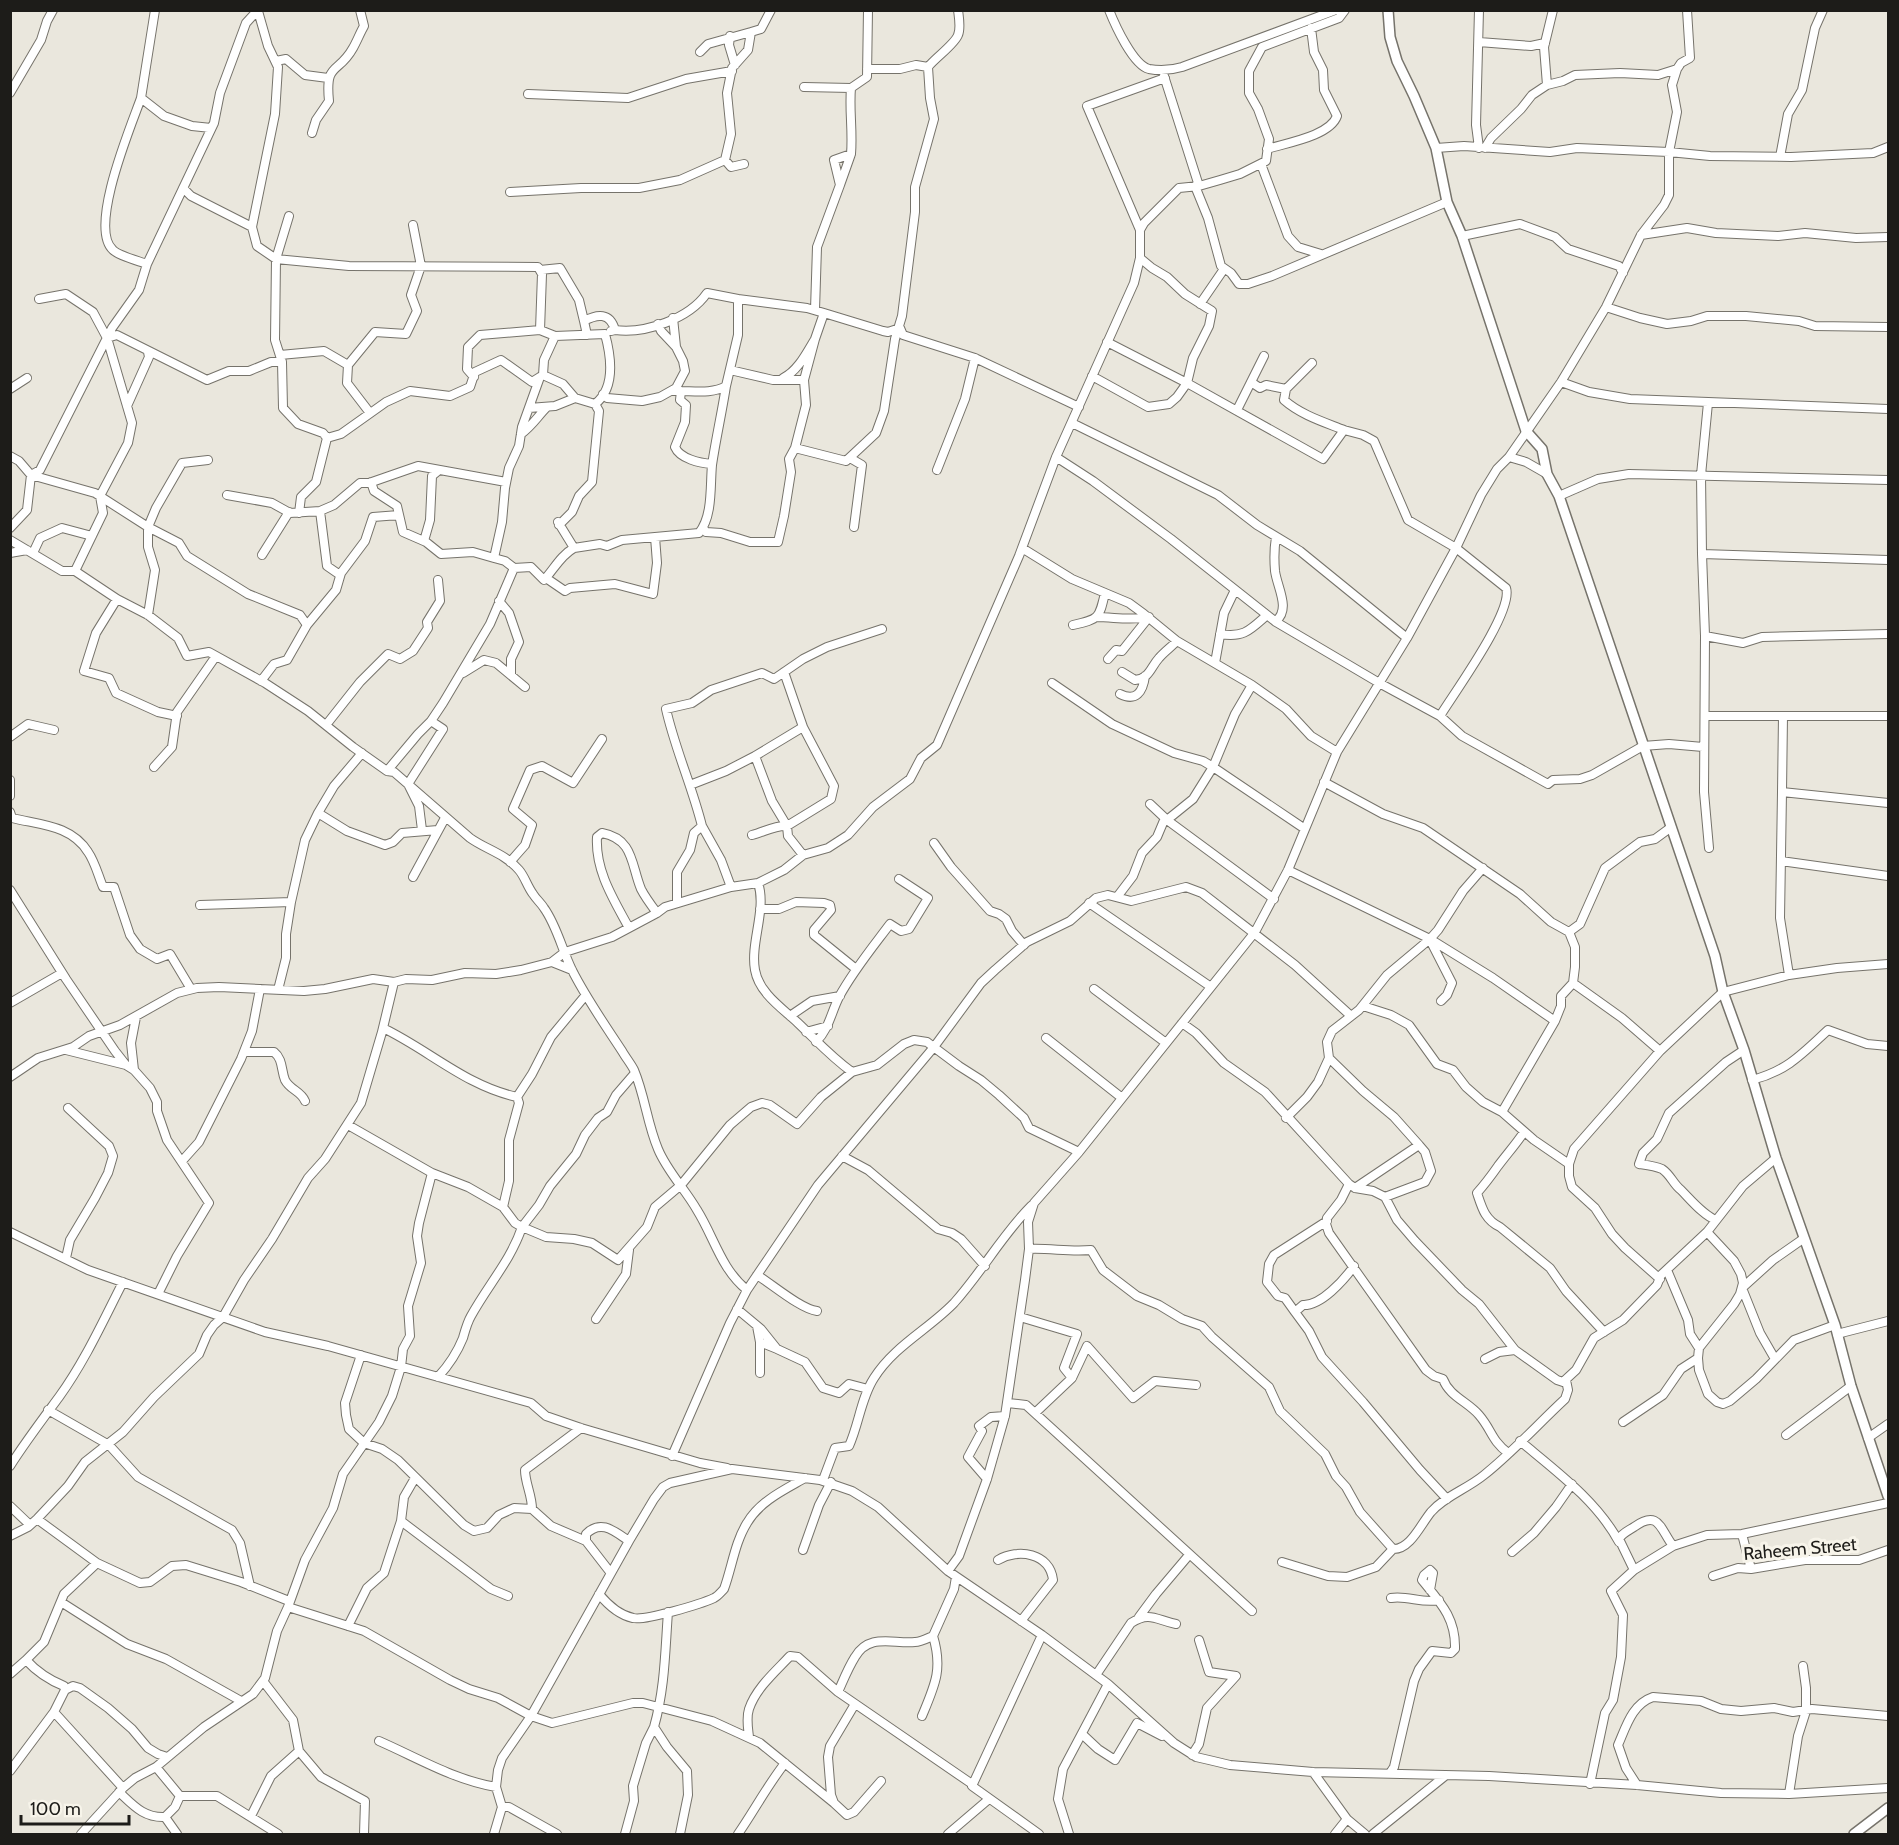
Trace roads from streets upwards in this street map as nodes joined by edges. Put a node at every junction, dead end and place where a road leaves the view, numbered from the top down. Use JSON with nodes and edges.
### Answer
{"nodes":[{"id":1,"x":53,"y":10,"type":"edge"},
{"id":2,"x":155,"y":10,"type":"edge"},
{"id":3,"x":360,"y":10,"type":"edge"},
{"id":4,"x":771,"y":10,"type":"edge"},
{"id":5,"x":868,"y":10,"type":"edge"},
{"id":6,"x":958,"y":10,"type":"edge"},
{"id":7,"x":1109,"y":10,"type":"edge"},
{"id":8,"x":1336,"y":10,"type":"edge"},
{"id":9,"x":1344,"y":10,"type":"edge"},
{"id":10,"x":1388,"y":10,"type":"edge"},
{"id":11,"x":1479,"y":10,"type":"edge"},
{"id":12,"x":1553,"y":10,"type":"edge"},
{"id":13,"x":1687,"y":10,"type":"edge"},
{"id":14,"x":1823,"y":10,"type":"edge"},
{"id":15,"x":258,"y":11,"type":"edge"},
{"id":16,"x":1311,"y":28,"type":"junction"},
{"id":17,"x":751,"y":32,"type":"junction"},
{"id":18,"x":730,"y":36,"type":"junction"},
{"id":19,"x":1479,"y":42,"type":"junction"},
{"id":20,"x":1545,"y":42,"type":"junction"},
{"id":21,"x":700,"y":52,"type":"dead end"},
{"id":22,"x":276,"y":61,"type":"junction"},
{"id":23,"x":928,"y":67,"type":"junction"},
{"id":24,"x":733,"y":68,"type":"junction"},
{"id":25,"x":867,"y":69,"type":"junction"},
{"id":26,"x":1677,"y":69,"type":"junction"},
{"id":27,"x":1164,"y":74,"type":"junction"},
{"id":28,"x":328,"y":78,"type":"junction"},
{"id":29,"x":1547,"y":85,"type":"junction"},
{"id":30,"x":804,"y":87,"type":"dead end"},
{"id":31,"x":851,"y":88,"type":"junction"},
{"id":32,"x":10,"y":93,"type":"edge"},
{"id":33,"x":528,"y":94,"type":"dead end"},
{"id":34,"x":141,"y":98,"type":"junction"},
{"id":35,"x":211,"y":128,"type":"junction"},
{"id":36,"x":312,"y":133,"type":"dead end"},
{"id":37,"x":1888,"y":147,"type":"edge"},
{"id":38,"x":1436,"y":148,"type":"junction"},
{"id":39,"x":1482,"y":148,"type":"junction"},
{"id":40,"x":1267,"y":149,"type":"junction"},
{"id":41,"x":1670,"y":152,"type":"junction"},
{"id":42,"x":851,"y":154,"type":"junction"},
{"id":43,"x":1780,"y":157,"type":"junction"},
{"id":44,"x":725,"y":160,"type":"junction"},
{"id":45,"x":744,"y":164,"type":"dead end"},
{"id":46,"x":1261,"y":164,"type":"junction"},
{"id":47,"x":840,"y":185,"type":"junction"},
{"id":48,"x":1197,"y":186,"type":"junction"},
{"id":49,"x":183,"y":188,"type":"junction"},
{"id":50,"x":510,"y":192,"type":"dead end"},
{"id":51,"x":1447,"y":202,"type":"junction"},
{"id":52,"x":289,"y":216,"type":"dead end"},
{"id":53,"x":413,"y":225,"type":"dead end"},
{"id":54,"x":252,"y":227,"type":"junction"},
{"id":55,"x":1140,"y":230,"type":"junction"},
{"id":56,"x":1641,"y":235,"type":"junction"},
{"id":57,"x":1462,"y":237,"type":"junction"},
{"id":58,"x":1888,"y":237,"type":"edge"},
{"id":59,"x":1321,"y":254,"type":"junction"},
{"id":60,"x":1140,"y":258,"type":"junction"},
{"id":61,"x":276,"y":259,"type":"junction"},
{"id":62,"x":147,"y":264,"type":"junction"},
{"id":63,"x":421,"y":266,"type":"junction"},
{"id":64,"x":1224,"y":269,"type":"junction"},
{"id":65,"x":540,"y":270,"type":"junction"},
{"id":66,"x":1623,"y":273,"type":"junction"},
{"id":67,"x":738,"y":298,"type":"junction"},
{"id":68,"x":39,"y":299,"type":"dead end"},
{"id":69,"x":1200,"y":304,"type":"junction"},
{"id":70,"x":1606,"y":307,"type":"junction"},
{"id":71,"x":815,"y":310,"type":"junction"},
{"id":72,"x":824,"y":313,"type":"junction"},
{"id":73,"x":674,"y":318,"type":"junction"},
{"id":74,"x":584,"y":321,"type":"junction"},
{"id":75,"x":658,"y":324,"type":"junction"},
{"id":76,"x":1888,"y":327,"type":"edge"},
{"id":77,"x":900,"y":328,"type":"junction"},
{"id":78,"x":540,"y":330,"type":"junction"},
{"id":79,"x":615,"y":330,"type":"junction"},
{"id":80,"x":605,"y":333,"type":"junction"},
{"id":81,"x":587,"y":335,"type":"junction"},
{"id":82,"x":555,"y":336,"type":"junction"},
{"id":83,"x":107,"y":338,"type":"junction"},
{"id":84,"x":815,"y":339,"type":"junction"},
{"id":85,"x":1107,"y":342,"type":"junction"},
{"id":86,"x":676,"y":347,"type":"junction"},
{"id":87,"x":148,"y":352,"type":"junction"},
{"id":88,"x":1264,"y":356,"type":"dead end"},
{"id":89,"x":281,"y":358,"type":"junction"},
{"id":90,"x":975,"y":358,"type":"junction"},
{"id":91,"x":1312,"y":363,"type":"dead end"},
{"id":92,"x":348,"y":365,"type":"junction"},
{"id":93,"x":730,"y":370,"type":"junction"},
{"id":94,"x":541,"y":376,"type":"junction"},
{"id":95,"x":1092,"y":376,"type":"junction"},
{"id":96,"x":474,"y":377,"type":"junction"},
{"id":97,"x":27,"y":378,"type":"dead end"},
{"id":98,"x":780,"y":380,"type":"junction"},
{"id":99,"x":804,"y":380,"type":"junction"},
{"id":100,"x":1251,"y":382,"type":"junction"},
{"id":101,"x":1561,"y":382,"type":"junction"},
{"id":102,"x":1187,"y":383,"type":"junction"},
{"id":103,"x":726,"y":386,"type":"junction"},
{"id":104,"x":1087,"y":388,"type":"junction"},
{"id":105,"x":10,"y":389,"type":"edge"},
{"id":106,"x":1286,"y":389,"type":"junction"},
{"id":107,"x":677,"y":391,"type":"junction"},
{"id":108,"x":603,"y":394,"type":"junction"},
{"id":109,"x":575,"y":398,"type":"junction"},
{"id":110,"x":1067,"y":400,"type":"junction"},
{"id":111,"x":1708,"y":403,"type":"junction"},
{"id":112,"x":595,"y":404,"type":"junction"},
{"id":113,"x":127,"y":406,"type":"junction"},
{"id":114,"x":547,"y":407,"type":"junction"},
{"id":115,"x":1079,"y":407,"type":"junction"},
{"id":116,"x":529,"y":408,"type":"junction"},
{"id":117,"x":1888,"y":409,"type":"edge"},
{"id":118,"x":1237,"y":410,"type":"junction"},
{"id":119,"x":370,"y":413,"type":"junction"},
{"id":120,"x":1072,"y":423,"type":"junction"},
{"id":121,"x":1344,"y":430,"type":"junction"},
{"id":122,"x":1526,"y":431,"type":"junction"},
{"id":123,"x":521,"y":434,"type":"junction"},
{"id":124,"x":327,"y":438,"type":"junction"},
{"id":125,"x":795,"y":448,"type":"junction"},
{"id":126,"x":10,"y":456,"type":"edge"},
{"id":127,"x":1056,"y":457,"type":"junction"},
{"id":128,"x":1509,"y":457,"type":"junction"},
{"id":129,"x":850,"y":458,"type":"junction"},
{"id":130,"x":207,"y":460,"type":"dead end"},
{"id":131,"x":712,"y":464,"type":"junction"},
{"id":132,"x":937,"y":470,"type":"dead end"},
{"id":133,"x":438,"y":471,"type":"junction"},
{"id":134,"x":1547,"y":474,"type":"junction"},
{"id":135,"x":31,"y":475,"type":"junction"},
{"id":136,"x":1701,"y":475,"type":"junction"},
{"id":137,"x":1888,"y":480,"type":"edge"},
{"id":138,"x":371,"y":482,"type":"junction"},
{"id":139,"x":506,"y":482,"type":"junction"},
{"id":140,"x":227,"y":495,"type":"dead end"},
{"id":141,"x":100,"y":496,"type":"junction"},
{"id":142,"x":1559,"y":496,"type":"junction"},
{"id":143,"x":320,"y":511,"type":"junction"},
{"id":144,"x":289,"y":512,"type":"junction"},
{"id":145,"x":299,"y":513,"type":"junction"},
{"id":146,"x":399,"y":515,"type":"junction"},
{"id":147,"x":148,"y":527,"type":"junction"},
{"id":148,"x":854,"y":527,"type":"dead end"},
{"id":149,"x":10,"y":528,"type":"edge"},
{"id":150,"x":703,"y":528,"type":"junction"},
{"id":151,"x":92,"y":536,"type":"junction"},
{"id":152,"x":655,"y":537,"type":"junction"},
{"id":153,"x":1276,"y":537,"type":"junction"},
{"id":154,"x":10,"y":540,"type":"edge"},
{"id":155,"x":423,"y":541,"type":"junction"},
{"id":156,"x":1022,"y":548,"type":"junction"},
{"id":157,"x":1456,"y":548,"type":"junction"},
{"id":158,"x":574,"y":549,"type":"junction"},
{"id":159,"x":30,"y":551,"type":"junction"},
{"id":160,"x":10,"y":553,"type":"edge"},
{"id":161,"x":1701,"y":554,"type":"junction"},
{"id":162,"x":262,"y":555,"type":"dead end"},
{"id":163,"x":494,"y":558,"type":"junction"},
{"id":164,"x":1888,"y":560,"type":"edge"},
{"id":165,"x":514,"y":568,"type":"junction"},
{"id":166,"x":75,"y":571,"type":"junction"},
{"id":167,"x":340,"y":575,"type":"junction"},
{"id":168,"x":546,"y":578,"type":"junction"},
{"id":169,"x":438,"y":580,"type":"dead end"},
{"id":170,"x":1234,"y":590,"type":"junction"},
{"id":171,"x":1105,"y":593,"type":"junction"},
{"id":172,"x":117,"y":599,"type":"junction"},
{"id":173,"x":499,"y":601,"type":"junction"},
{"id":174,"x":148,"y":615,"type":"junction"},
{"id":175,"x":1267,"y":615,"type":"junction"},
{"id":176,"x":1096,"y":617,"type":"junction"},
{"id":177,"x":1149,"y":617,"type":"junction"},
{"id":178,"x":1276,"y":621,"type":"junction"},
{"id":179,"x":307,"y":625,"type":"junction"},
{"id":180,"x":1073,"y":625,"type":"dead end"},
{"id":181,"x":882,"y":629,"type":"dead end"},
{"id":182,"x":1220,"y":634,"type":"junction"},
{"id":183,"x":1888,"y":634,"type":"edge"},
{"id":184,"x":1705,"y":636,"type":"junction"},
{"id":185,"x":1407,"y":638,"type":"junction"},
{"id":186,"x":1177,"y":641,"type":"junction"},
{"id":187,"x":216,"y":656,"type":"junction"},
{"id":188,"x":1108,"y":659,"type":"dead end"},
{"id":189,"x":1215,"y":663,"type":"junction"},
{"id":190,"x":784,"y":672,"type":"junction"},
{"id":191,"x":1122,"y":672,"type":"dead end"},
{"id":192,"x":460,"y":674,"type":"junction"},
{"id":193,"x":511,"y":675,"type":"junction"},
{"id":194,"x":1145,"y":676,"type":"junction"},
{"id":195,"x":261,"y":681,"type":"junction"},
{"id":196,"x":1052,"y":683,"type":"dead end"},
{"id":197,"x":1381,"y":684,"type":"junction"},
{"id":198,"x":1252,"y":685,"type":"junction"},
{"id":199,"x":525,"y":687,"type":"dead end"},
{"id":200,"x":1120,"y":694,"type":"dead end"},
{"id":201,"x":177,"y":716,"type":"junction"},
{"id":202,"x":1440,"y":716,"type":"junction"},
{"id":203,"x":1705,"y":716,"type":"junction"},
{"id":204,"x":1783,"y":716,"type":"junction"},
{"id":205,"x":1888,"y":716,"type":"edge"},
{"id":206,"x":431,"y":721,"type":"junction"},
{"id":207,"x":326,"y":725,"type":"junction"},
{"id":208,"x":803,"y":727,"type":"junction"},
{"id":209,"x":54,"y":730,"type":"dead end"},
{"id":210,"x":10,"y":737,"type":"edge"},
{"id":211,"x":602,"y":739,"type":"dead end"},
{"id":212,"x":1643,"y":746,"type":"junction"},
{"id":213,"x":1703,"y":747,"type":"junction"},
{"id":214,"x":1337,"y":752,"type":"junction"},
{"id":215,"x":362,"y":753,"type":"junction"},
{"id":216,"x":755,"y":756,"type":"junction"},
{"id":217,"x":154,"y":767,"type":"dead end"},
{"id":218,"x":1213,"y":767,"type":"junction"},
{"id":219,"x":387,"y":771,"type":"junction"},
{"id":220,"x":10,"y":780,"type":"edge"},
{"id":221,"x":1324,"y":782,"type":"junction"},
{"id":222,"x":408,"y":784,"type":"junction"},
{"id":223,"x":690,"y":785,"type":"junction"},
{"id":224,"x":1782,"y":792,"type":"junction"},
{"id":225,"x":10,"y":796,"type":"edge"},
{"id":226,"x":1888,"y":803,"type":"edge"},
{"id":227,"x":1150,"y":804,"type":"dead end"},
{"id":228,"x":10,"y":812,"type":"edge"},
{"id":229,"x":318,"y":813,"type":"junction"},
{"id":230,"x":445,"y":818,"type":"junction"},
{"id":231,"x":1166,"y":819,"type":"junction"},
{"id":232,"x":702,"y":826,"type":"junction"},
{"id":233,"x":787,"y":826,"type":"junction"},
{"id":234,"x":1670,"y":828,"type":"junction"},
{"id":235,"x":1305,"y":829,"type":"junction"},
{"id":236,"x":422,"y":830,"type":"junction"},
{"id":237,"x":438,"y":830,"type":"junction"},
{"id":238,"x":752,"y":836,"type":"dead end"},
{"id":239,"x":934,"y":843,"type":"dead end"},
{"id":240,"x":1709,"y":848,"type":"dead end"},
{"id":241,"x":803,"y":855,"type":"junction"},
{"id":242,"x":1781,"y":861,"type":"junction"},
{"id":243,"x":510,"y":862,"type":"junction"},
{"id":244,"x":1483,"y":868,"type":"junction"},
{"id":245,"x":1288,"y":870,"type":"junction"},
{"id":246,"x":1888,"y":876,"type":"edge"},
{"id":247,"x":413,"y":877,"type":"dead end"},
{"id":248,"x":899,"y":879,"type":"dead end"},
{"id":249,"x":758,"y":883,"type":"junction"},
{"id":250,"x":731,"y":887,"type":"junction"},
{"id":251,"x":10,"y":890,"type":"edge"},
{"id":252,"x":1117,"y":897,"type":"junction"},
{"id":253,"x":1274,"y":899,"type":"junction"},
{"id":254,"x":291,"y":902,"type":"junction"},
{"id":255,"x":677,"y":903,"type":"junction"},
{"id":256,"x":1089,"y":903,"type":"junction"},
{"id":257,"x":200,"y":905,"type":"dead end"},
{"id":258,"x":760,"y":909,"type":"junction"},
{"id":259,"x":657,"y":913,"type":"junction"},
{"id":260,"x":629,"y":928,"type":"junction"},
{"id":261,"x":1255,"y":932,"type":"junction"},
{"id":262,"x":1569,"y":932,"type":"junction"},
{"id":263,"x":1430,"y":939,"type":"junction"},
{"id":264,"x":1024,"y":945,"type":"junction"},
{"id":265,"x":565,"y":952,"type":"junction"},
{"id":266,"x":552,"y":962,"type":"junction"},
{"id":267,"x":1888,"y":964,"type":"edge"},
{"id":268,"x":856,"y":969,"type":"junction"},
{"id":269,"x":572,"y":970,"type":"junction"},
{"id":270,"x":62,"y":973,"type":"junction"},
{"id":271,"x":1789,"y":975,"type":"junction"},
{"id":272,"x":394,"y":982,"type":"junction"},
{"id":273,"x":1573,"y":983,"type":"junction"},
{"id":274,"x":1211,"y":987,"type":"junction"},
{"id":275,"x":191,"y":989,"type":"junction"},
{"id":276,"x":261,"y":989,"type":"junction"},
{"id":277,"x":1094,"y":989,"type":"dead end"},
{"id":278,"x":278,"y":990,"type":"junction"},
{"id":279,"x":1723,"y":992,"type":"junction"},
{"id":280,"x":585,"y":996,"type":"junction"},
{"id":281,"x":840,"y":996,"type":"junction"},
{"id":282,"x":1441,"y":1001,"type":"dead end"},
{"id":283,"x":10,"y":1003,"type":"edge"},
{"id":284,"x":1363,"y":1006,"type":"junction"},
{"id":285,"x":790,"y":1016,"type":"junction"},
{"id":286,"x":1351,"y":1016,"type":"junction"},
{"id":287,"x":136,"y":1017,"type":"junction"},
{"id":288,"x":1555,"y":1021,"type":"junction"},
{"id":289,"x":1182,"y":1023,"type":"junction"},
{"id":290,"x":828,"y":1026,"type":"junction"},
{"id":291,"x":383,"y":1028,"type":"junction"},
{"id":292,"x":103,"y":1030,"type":"junction"},
{"id":293,"x":806,"y":1032,"type":"junction"},
{"id":294,"x":1046,"y":1038,"type":"dead end"},
{"id":295,"x":816,"y":1042,"type":"junction"},
{"id":296,"x":1166,"y":1043,"type":"junction"},
{"id":297,"x":1888,"y":1046,"type":"edge"},
{"id":298,"x":934,"y":1047,"type":"junction"},
{"id":299,"x":65,"y":1049,"type":"junction"},
{"id":300,"x":1744,"y":1050,"type":"junction"},
{"id":301,"x":1660,"y":1051,"type":"junction"},
{"id":302,"x":244,"y":1053,"type":"junction"},
{"id":303,"x":1329,"y":1058,"type":"junction"},
{"id":304,"x":126,"y":1065,"type":"junction"},
{"id":305,"x":10,"y":1068,"type":"edge"},
{"id":306,"x":23,"y":1068,"type":"junction"},
{"id":307,"x":134,"y":1070,"type":"junction"},
{"id":308,"x":852,"y":1072,"type":"junction"},
{"id":309,"x":635,"y":1073,"type":"junction"},
{"id":310,"x":10,"y":1077,"type":"edge"},
{"id":311,"x":1752,"y":1080,"type":"junction"},
{"id":312,"x":517,"y":1097,"type":"junction"},
{"id":313,"x":1122,"y":1098,"type":"junction"},
{"id":314,"x":305,"y":1101,"type":"dead end"},
{"id":315,"x":68,"y":1108,"type":"dead end"},
{"id":316,"x":1502,"y":1112,"type":"junction"},
{"id":317,"x":1286,"y":1118,"type":"junction"},
{"id":318,"x":348,"y":1125,"type":"junction"},
{"id":319,"x":1524,"y":1132,"type":"junction"},
{"id":320,"x":1419,"y":1145,"type":"junction"},
{"id":321,"x":1079,"y":1152,"type":"junction"},
{"id":322,"x":842,"y":1156,"type":"junction"},
{"id":323,"x":1776,"y":1158,"type":"junction"},
{"id":324,"x":182,"y":1161,"type":"junction"},
{"id":325,"x":1569,"y":1164,"type":"junction"},
{"id":326,"x":432,"y":1173,"type":"junction"},
{"id":327,"x":681,"y":1185,"type":"junction"},
{"id":328,"x":1352,"y":1186,"type":"junction"},
{"id":329,"x":1385,"y":1197,"type":"junction"},
{"id":330,"x":1034,"y":1203,"type":"junction"},
{"id":331,"x":503,"y":1207,"type":"junction"},
{"id":332,"x":1716,"y":1220,"type":"junction"},
{"id":333,"x":1326,"y":1221,"type":"junction"},
{"id":334,"x":522,"y":1227,"type":"junction"},
{"id":335,"x":10,"y":1232,"type":"edge"},
{"id":336,"x":1707,"y":1232,"type":"junction"},
{"id":337,"x":1803,"y":1239,"type":"junction"},
{"id":338,"x":629,"y":1249,"type":"junction"},
{"id":339,"x":1029,"y":1249,"type":"junction"},
{"id":340,"x":66,"y":1258,"type":"junction"},
{"id":341,"x":985,"y":1266,"type":"junction"},
{"id":342,"x":1354,"y":1266,"type":"junction"},
{"id":343,"x":1667,"y":1270,"type":"junction"},
{"id":344,"x":757,"y":1275,"type":"junction"},
{"id":345,"x":1660,"y":1279,"type":"junction"},
{"id":346,"x":123,"y":1282,"type":"junction"},
{"id":347,"x":1742,"y":1288,"type":"junction"},
{"id":348,"x":747,"y":1290,"type":"junction"},
{"id":349,"x":158,"y":1294,"type":"junction"},
{"id":350,"x":737,"y":1309,"type":"junction"},
{"id":351,"x":817,"y":1311,"type":"dead end"},
{"id":352,"x":1295,"y":1312,"type":"junction"},
{"id":353,"x":223,"y":1317,"type":"junction"},
{"id":354,"x":1020,"y":1317,"type":"junction"},
{"id":355,"x":596,"y":1319,"type":"dead end"},
{"id":356,"x":1888,"y":1321,"type":"edge"},
{"id":357,"x":757,"y":1326,"type":"junction"},
{"id":358,"x":1836,"y":1330,"type":"junction"},
{"id":359,"x":1604,"y":1332,"type":"junction"},
{"id":360,"x":760,"y":1342,"type":"junction"},
{"id":361,"x":777,"y":1348,"type":"junction"},
{"id":362,"x":1699,"y":1348,"type":"junction"},
{"id":363,"x":1515,"y":1350,"type":"junction"},
{"id":364,"x":361,"y":1355,"type":"junction"},
{"id":365,"x":1698,"y":1358,"type":"junction"},
{"id":366,"x":1485,"y":1359,"type":"dead end"},
{"id":367,"x":1775,"y":1359,"type":"junction"},
{"id":368,"x":400,"y":1367,"type":"junction"},
{"id":369,"x":760,"y":1373,"type":"dead end"},
{"id":370,"x":438,"y":1377,"type":"junction"},
{"id":371,"x":1072,"y":1378,"type":"junction"},
{"id":372,"x":1566,"y":1380,"type":"junction"},
{"id":373,"x":1196,"y":1385,"type":"dead end"},
{"id":374,"x":1851,"y":1386,"type":"junction"},
{"id":375,"x":868,"y":1389,"type":"junction"},
{"id":376,"x":1008,"y":1403,"type":"junction"},
{"id":377,"x":48,"y":1410,"type":"junction"},
{"id":378,"x":1035,"y":1413,"type":"junction"},
{"id":379,"x":1005,"y":1416,"type":"junction"},
{"id":380,"x":1623,"y":1422,"type":"dead end"},
{"id":381,"x":1888,"y":1424,"type":"edge"},
{"id":382,"x":581,"y":1428,"type":"junction"},
{"id":383,"x":1786,"y":1435,"type":"dead end"},
{"id":384,"x":1868,"y":1438,"type":"junction"},
{"id":385,"x":1520,"y":1441,"type":"junction"},
{"id":386,"x":364,"y":1443,"type":"junction"},
{"id":387,"x":109,"y":1444,"type":"junction"},
{"id":388,"x":1508,"y":1453,"type":"junction"},
{"id":389,"x":672,"y":1456,"type":"junction"},
{"id":390,"x":10,"y":1466,"type":"edge"},
{"id":391,"x":732,"y":1469,"type":"junction"},
{"id":392,"x":416,"y":1478,"type":"junction"},
{"id":393,"x":805,"y":1478,"type":"junction"},
{"id":394,"x":987,"y":1479,"type":"junction"},
{"id":395,"x":827,"y":1481,"type":"junction"},
{"id":396,"x":1572,"y":1484,"type":"junction"},
{"id":397,"x":1888,"y":1496,"type":"edge"},
{"id":398,"x":1447,"y":1499,"type":"junction"},
{"id":399,"x":1888,"y":1503,"type":"edge"},
{"id":400,"x":10,"y":1506,"type":"edge"},
{"id":401,"x":532,"y":1509,"type":"junction"},
{"id":402,"x":401,"y":1521,"type":"junction"},
{"id":403,"x":34,"y":1522,"type":"junction"},
{"id":404,"x":1742,"y":1534,"type":"junction"},
{"id":405,"x":10,"y":1536,"type":"edge"},
{"id":406,"x":586,"y":1541,"type":"junction"},
{"id":407,"x":629,"y":1541,"type":"junction"},
{"id":408,"x":1619,"y":1543,"type":"junction"},
{"id":409,"x":1673,"y":1546,"type":"junction"},
{"id":410,"x":1392,"y":1549,"type":"junction"},
{"id":411,"x":802,"y":1550,"type":"dead end"},
{"id":412,"x":1888,"y":1550,"type":"edge"},
{"id":413,"x":1512,"y":1552,"type":"dead end"},
{"id":414,"x":1189,"y":1555,"type":"junction"},
{"id":415,"x":998,"y":1560,"type":"dead end"},
{"id":416,"x":1282,"y":1562,"type":"dead end"},
{"id":417,"x":97,"y":1563,"type":"junction"},
{"id":418,"x":1751,"y":1569,"type":"junction"},
{"id":419,"x":1634,"y":1570,"type":"junction"},
{"id":420,"x":948,"y":1571,"type":"junction"},
{"id":421,"x":610,"y":1572,"type":"junction"},
{"id":422,"x":1713,"y":1576,"type":"dead end"},
{"id":423,"x":956,"y":1577,"type":"junction"},
{"id":424,"x":250,"y":1586,"type":"junction"},
{"id":425,"x":1430,"y":1590,"type":"dead end"},
{"id":426,"x":599,"y":1594,"type":"junction"},
{"id":427,"x":508,"y":1596,"type":"dead end"},
{"id":428,"x":1391,"y":1598,"type":"dead end"},
{"id":429,"x":1439,"y":1600,"type":"junction"},
{"id":430,"x":61,"y":1602,"type":"junction"},
{"id":431,"x":288,"y":1604,"type":"junction"},
{"id":432,"x":1252,"y":1611,"type":"dead end"},
{"id":433,"x":668,"y":1612,"type":"junction"},
{"id":434,"x":1139,"y":1619,"type":"junction"},
{"id":435,"x":1021,"y":1621,"type":"junction"},
{"id":436,"x":1176,"y":1624,"type":"dead end"},
{"id":437,"x":348,"y":1626,"type":"junction"},
{"id":438,"x":1042,"y":1635,"type":"junction"},
{"id":439,"x":933,"y":1636,"type":"junction"},
{"id":440,"x":1199,"y":1640,"type":"dead end"},
{"id":441,"x":26,"y":1660,"type":"junction"},
{"id":442,"x":1803,"y":1666,"type":"dead end"},
{"id":443,"x":10,"y":1674,"type":"edge"},
{"id":444,"x":1096,"y":1675,"type":"junction"},
{"id":445,"x":263,"y":1681,"type":"junction"},
{"id":446,"x":1108,"y":1684,"type":"junction"},
{"id":447,"x":65,"y":1690,"type":"junction"},
{"id":448,"x":838,"y":1692,"type":"junction"},
{"id":449,"x":241,"y":1701,"type":"junction"},
{"id":450,"x":855,"y":1704,"type":"junction"},
{"id":451,"x":660,"y":1708,"type":"junction"},
{"id":452,"x":1806,"y":1711,"type":"junction"},
{"id":453,"x":54,"y":1712,"type":"junction"},
{"id":454,"x":531,"y":1716,"type":"junction"},
{"id":455,"x":922,"y":1716,"type":"dead end"},
{"id":456,"x":1888,"y":1716,"type":"edge"},
{"id":457,"x":654,"y":1727,"type":"junction"},
{"id":458,"x":1082,"y":1734,"type":"junction"},
{"id":459,"x":749,"y":1737,"type":"junction"},
{"id":460,"x":379,"y":1741,"type":"dead end"},
{"id":461,"x":1174,"y":1743,"type":"junction"},
{"id":462,"x":299,"y":1751,"type":"junction"},
{"id":463,"x":1192,"y":1755,"type":"junction"},
{"id":464,"x":167,"y":1757,"type":"junction"},
{"id":465,"x":785,"y":1763,"type":"junction"},
{"id":466,"x":156,"y":1767,"type":"junction"},
{"id":467,"x":10,"y":1771,"type":"edge"},
{"id":468,"x":1313,"y":1772,"type":"junction"},
{"id":469,"x":1390,"y":1773,"type":"junction"},
{"id":470,"x":1444,"y":1776,"type":"junction"},
{"id":471,"x":881,"y":1781,"type":"dead end"},
{"id":472,"x":972,"y":1784,"type":"junction"},
{"id":473,"x":1590,"y":1784,"type":"junction"},
{"id":474,"x":1637,"y":1785,"type":"junction"},
{"id":475,"x":496,"y":1787,"type":"junction"},
{"id":476,"x":1888,"y":1788,"type":"edge"},
{"id":477,"x":121,"y":1790,"type":"junction"},
{"id":478,"x":1789,"y":1794,"type":"junction"},
{"id":479,"x":180,"y":1796,"type":"junction"},
{"id":480,"x":989,"y":1799,"type":"junction"},
{"id":481,"x":834,"y":1803,"type":"junction"},
{"id":482,"x":502,"y":1807,"type":"junction"},
{"id":483,"x":1888,"y":1808,"type":"edge"},
{"id":484,"x":251,"y":1816,"type":"junction"},
{"id":485,"x":165,"y":1817,"type":"junction"},
{"id":486,"x":1347,"y":1819,"type":"junction"},
{"id":487,"x":81,"y":1834,"type":"edge"},
{"id":488,"x":177,"y":1834,"type":"edge"},
{"id":489,"x":278,"y":1834,"type":"edge"},
{"id":490,"x":364,"y":1834,"type":"edge"},
{"id":491,"x":494,"y":1834,"type":"edge"},
{"id":492,"x":557,"y":1834,"type":"edge"},
{"id":493,"x":625,"y":1834,"type":"edge"},
{"id":494,"x":680,"y":1834,"type":"edge"},
{"id":495,"x":738,"y":1834,"type":"edge"},
{"id":496,"x":948,"y":1834,"type":"edge"},
{"id":497,"x":1039,"y":1834,"type":"edge"},
{"id":498,"x":1068,"y":1834,"type":"edge"},
{"id":499,"x":1335,"y":1834,"type":"edge"},
{"id":500,"x":1365,"y":1834,"type":"edge"},
{"id":501,"x":1373,"y":1834,"type":"edge"},
{"id":502,"x":1854,"y":1834,"type":"edge"}],
"edges":[{"from":1,"to":32,"type":"street"},
{"from":2,"to":34,"type":"street"},
{"from":3,"to":28,"type":"street"},
{"from":4,"to":17,"type":"street"},
{"from":5,"to":25,"type":"street"},
{"from":6,"to":23,"type":"street"},
{"from":7,"to":27,"type":"street"},
{"from":8,"to":27,"type":"street"},
{"from":9,"to":16,"type":"street"},
{"from":10,"to":38,"type":"street"},
{"from":11,"to":19,"type":"street"},
{"from":12,"to":20,"type":"street"},
{"from":13,"to":26,"type":"street"},
{"from":14,"to":43,"type":"street"},
{"from":15,"to":22,"type":"street"},
{"from":15,"to":35,"type":"street"},
{"from":16,"to":40,"type":"street"},
{"from":16,"to":40,"type":"street"},
{"from":17,"to":18,"type":"street"},
{"from":17,"to":24,"type":"street"},
{"from":18,"to":21,"type":"street"},
{"from":18,"to":24,"type":"street"},
{"from":19,"to":20,"type":"street"},
{"from":19,"to":39,"type":"street"},
{"from":20,"to":29,"type":"street"},
{"from":22,"to":28,"type":"street"},
{"from":22,"to":54,"type":"street"},
{"from":23,"to":25,"type":"street"},
{"from":23,"to":77,"type":"street"},
{"from":24,"to":33,"type":"street"},
{"from":24,"to":44,"type":"street"},
{"from":25,"to":31,"type":"street"},
{"from":26,"to":29,"type":"street"},
{"from":26,"to":41,"type":"street"},
{"from":27,"to":48,"type":"street"},
{"from":27,"to":55,"type":"street"},
{"from":28,"to":36,"type":"street"},
{"from":29,"to":39,"type":"street"},
{"from":30,"to":31,"type":"street"},
{"from":31,"to":42,"type":"street"},
{"from":34,"to":35,"type":"street"},
{"from":34,"to":62,"type":"street"},
{"from":35,"to":49,"type":"street"},
{"from":37,"to":43,"type":"street"},
{"from":38,"to":39,"type":"street"},
{"from":38,"to":51,"type":"street"},
{"from":39,"to":41,"type":"street"},
{"from":40,"to":46,"type":"street"},
{"from":41,"to":43,"type":"street"},
{"from":41,"to":56,"type":"street"},
{"from":42,"to":47,"type":"street"},
{"from":42,"to":47,"type":"street"},
{"from":44,"to":45,"type":"street"},
{"from":44,"to":50,"type":"street"},
{"from":46,"to":48,"type":"street"},
{"from":46,"to":59,"type":"street"},
{"from":47,"to":71,"type":"street"},
{"from":48,"to":55,"type":"street"},
{"from":48,"to":64,"type":"street"},
{"from":49,"to":54,"type":"street"},
{"from":49,"to":62,"type":"street"},
{"from":51,"to":57,"type":"street"},
{"from":51,"to":59,"type":"street"},
{"from":52,"to":61,"type":"street"},
{"from":53,"to":63,"type":"street"},
{"from":54,"to":61,"type":"street"},
{"from":55,"to":60,"type":"street"},
{"from":56,"to":58,"type":"street"},
{"from":56,"to":66,"type":"street"},
{"from":57,"to":66,"type":"street"},
{"from":57,"to":122,"type":"street"},
{"from":59,"to":64,"type":"street"},
{"from":60,"to":69,"type":"street"},
{"from":60,"to":85,"type":"street"},
{"from":61,"to":63,"type":"street"},
{"from":61,"to":89,"type":"street"},
{"from":62,"to":83,"type":"street"},
{"from":63,"to":65,"type":"street"},
{"from":63,"to":92,"type":"street"},
{"from":64,"to":69,"type":"street"},
{"from":65,"to":74,"type":"street"},
{"from":65,"to":78,"type":"street"},
{"from":66,"to":70,"type":"street"},
{"from":67,"to":71,"type":"street"},
{"from":67,"to":73,"type":"street"},
{"from":67,"to":93,"type":"street"},
{"from":68,"to":83,"type":"street"},
{"from":69,"to":102,"type":"street"},
{"from":70,"to":76,"type":"street"},
{"from":70,"to":101,"type":"street"},
{"from":71,"to":72,"type":"street"},
{"from":72,"to":77,"type":"street"},
{"from":72,"to":84,"type":"street"},
{"from":73,"to":75,"type":"street"},
{"from":73,"to":86,"type":"street"},
{"from":74,"to":79,"type":"street"},
{"from":74,"to":81,"type":"street"},
{"from":75,"to":79,"type":"street"},
{"from":75,"to":86,"type":"street"},
{"from":77,"to":90,"type":"street"},
{"from":77,"to":129,"type":"street"},
{"from":78,"to":82,"type":"street"},
{"from":78,"to":96,"type":"street"},
{"from":79,"to":80,"type":"street"},
{"from":80,"to":81,"type":"street"},
{"from":80,"to":108,"type":"street"},
{"from":81,"to":82,"type":"street"},
{"from":82,"to":94,"type":"street"},
{"from":83,"to":87,"type":"street"},
{"from":83,"to":113,"type":"street"},
{"from":83,"to":135,"type":"street"},
{"from":84,"to":98,"type":"street"},
{"from":84,"to":99,"type":"street"},
{"from":85,"to":95,"type":"street"},
{"from":85,"to":102,"type":"street"},
{"from":86,"to":107,"type":"street"},
{"from":87,"to":89,"type":"street"},
{"from":87,"to":113,"type":"street"},
{"from":88,"to":100,"type":"street"},
{"from":89,"to":92,"type":"street"},
{"from":89,"to":124,"type":"street"},
{"from":90,"to":110,"type":"street"},
{"from":90,"to":132,"type":"street"},
{"from":91,"to":106,"type":"street"},
{"from":92,"to":119,"type":"street"},
{"from":93,"to":98,"type":"street"},
{"from":93,"to":103,"type":"street"},
{"from":94,"to":96,"type":"street"},
{"from":94,"to":109,"type":"street"},
{"from":94,"to":116,"type":"street"},
{"from":95,"to":102,"type":"street"},
{"from":95,"to":104,"type":"street"},
{"from":96,"to":119,"type":"street"},
{"from":97,"to":105,"type":"street"},
{"from":98,"to":99,"type":"street"},
{"from":99,"to":125,"type":"street"},
{"from":100,"to":106,"type":"street"},
{"from":100,"to":118,"type":"street"},
{"from":101,"to":111,"type":"street"},
{"from":101,"to":122,"type":"street"},
{"from":102,"to":118,"type":"street"},
{"from":103,"to":107,"type":"street"},
{"from":103,"to":131,"type":"street"},
{"from":104,"to":110,"type":"street"},
{"from":104,"to":115,"type":"street"},
{"from":106,"to":121,"type":"street"},
{"from":107,"to":108,"type":"street"},
{"from":107,"to":131,"type":"street"},
{"from":108,"to":112,"type":"street"},
{"from":109,"to":112,"type":"street"},
{"from":109,"to":114,"type":"street"},
{"from":110,"to":115,"type":"street"},
{"from":111,"to":117,"type":"street"},
{"from":111,"to":136,"type":"street"},
{"from":112,"to":158,"type":"street"},
{"from":113,"to":141,"type":"street"},
{"from":114,"to":116,"type":"street"},
{"from":114,"to":123,"type":"street"},
{"from":115,"to":120,"type":"street"},
{"from":116,"to":123,"type":"street"},
{"from":118,"to":121,"type":"street"},
{"from":119,"to":124,"type":"street"},
{"from":120,"to":127,"type":"street"},
{"from":120,"to":153,"type":"street"},
{"from":121,"to":157,"type":"street"},
{"from":122,"to":128,"type":"street"},
{"from":122,"to":134,"type":"street"},
{"from":123,"to":139,"type":"street"},
{"from":124,"to":145,"type":"street"},
{"from":125,"to":129,"type":"street"},
{"from":125,"to":150,"type":"street"},
{"from":126,"to":135,"type":"street"},
{"from":127,"to":156,"type":"street"},
{"from":127,"to":170,"type":"street"},
{"from":128,"to":134,"type":"street"},
{"from":128,"to":157,"type":"street"},
{"from":129,"to":148,"type":"street"},
{"from":130,"to":147,"type":"street"},
{"from":131,"to":150,"type":"street"},
{"from":133,"to":138,"type":"street"},
{"from":133,"to":139,"type":"street"},
{"from":133,"to":155,"type":"street"},
{"from":134,"to":142,"type":"street"},
{"from":135,"to":141,"type":"street"},
{"from":135,"to":149,"type":"street"},
{"from":136,"to":137,"type":"street"},
{"from":136,"to":142,"type":"street"},
{"from":136,"to":161,"type":"street"},
{"from":138,"to":143,"type":"street"},
{"from":138,"to":146,"type":"street"},
{"from":139,"to":163,"type":"street"},
{"from":140,"to":144,"type":"street"},
{"from":141,"to":147,"type":"street"},
{"from":141,"to":151,"type":"street"},
{"from":142,"to":212,"type":"street"},
{"from":143,"to":145,"type":"street"},
{"from":143,"to":167,"type":"street"},
{"from":144,"to":145,"type":"street"},
{"from":144,"to":162,"type":"street"},
{"from":146,"to":155,"type":"street"},
{"from":146,"to":167,"type":"street"},
{"from":147,"to":174,"type":"street"},
{"from":147,"to":179,"type":"street"},
{"from":150,"to":152,"type":"street"},
{"from":151,"to":159,"type":"street"},
{"from":151,"to":166,"type":"street"},
{"from":152,"to":158,"type":"street"},
{"from":152,"to":168,"type":"street"},
{"from":153,"to":178,"type":"street"},
{"from":153,"to":185,"type":"street"},
{"from":154,"to":159,"type":"street"},
{"from":155,"to":163,"type":"street"},
{"from":156,"to":171,"type":"street"},
{"from":156,"to":241,"type":"street"},
{"from":157,"to":185,"type":"street"},
{"from":157,"to":202,"type":"street"},
{"from":158,"to":168,"type":"street"},
{"from":159,"to":160,"type":"street"},
{"from":159,"to":166,"type":"street"},
{"from":161,"to":164,"type":"street"},
{"from":161,"to":184,"type":"street"},
{"from":163,"to":165,"type":"street"},
{"from":165,"to":168,"type":"street"},
{"from":165,"to":173,"type":"street"},
{"from":166,"to":172,"type":"street"},
{"from":167,"to":179,"type":"street"},
{"from":169,"to":207,"type":"street"},
{"from":170,"to":175,"type":"street"},
{"from":170,"to":182,"type":"street"},
{"from":171,"to":176,"type":"street"},
{"from":171,"to":177,"type":"street"},
{"from":172,"to":174,"type":"street"},
{"from":172,"to":201,"type":"street"},
{"from":173,"to":192,"type":"street"},
{"from":173,"to":193,"type":"street"},
{"from":174,"to":187,"type":"street"},
{"from":175,"to":178,"type":"street"},
{"from":175,"to":182,"type":"street"},
{"from":176,"to":177,"type":"street"},
{"from":176,"to":180,"type":"street"},
{"from":177,"to":186,"type":"street"},
{"from":177,"to":188,"type":"street"},
{"from":178,"to":197,"type":"street"},
{"from":179,"to":195,"type":"street"},
{"from":181,"to":190,"type":"street"},
{"from":182,"to":189,"type":"street"},
{"from":183,"to":184,"type":"street"},
{"from":184,"to":203,"type":"street"},
{"from":185,"to":197,"type":"street"},
{"from":186,"to":189,"type":"street"},
{"from":186,"to":194,"type":"street"},
{"from":187,"to":195,"type":"street"},
{"from":187,"to":201,"type":"street"},
{"from":189,"to":198,"type":"street"},
{"from":190,"to":208,"type":"street"},
{"from":190,"to":223,"type":"street"},
{"from":191,"to":194,"type":"street"},
{"from":192,"to":193,"type":"street"},
{"from":192,"to":206,"type":"street"},
{"from":193,"to":199,"type":"street"},
{"from":194,"to":200,"type":"street"},
{"from":195,"to":207,"type":"street"},
{"from":196,"to":218,"type":"street"},
{"from":197,"to":202,"type":"street"},
{"from":197,"to":214,"type":"street"},
{"from":198,"to":214,"type":"street"},
{"from":198,"to":218,"type":"street"},
{"from":201,"to":217,"type":"street"},
{"from":202,"to":212,"type":"street"},
{"from":203,"to":204,"type":"street"},
{"from":203,"to":213,"type":"street"},
{"from":204,"to":205,"type":"street"},
{"from":204,"to":224,"type":"street"},
{"from":206,"to":219,"type":"street"},
{"from":206,"to":222,"type":"street"},
{"from":207,"to":215,"type":"street"},
{"from":208,"to":216,"type":"street"},
{"from":208,"to":233,"type":"street"},
{"from":209,"to":210,"type":"street"},
{"from":211,"to":243,"type":"street"},
{"from":212,"to":213,"type":"street"},
{"from":212,"to":234,"type":"street"},
{"from":213,"to":240,"type":"street"},
{"from":214,"to":221,"type":"street"},
{"from":215,"to":219,"type":"street"},
{"from":215,"to":229,"type":"street"},
{"from":216,"to":223,"type":"street"},
{"from":216,"to":233,"type":"street"},
{"from":218,"to":231,"type":"street"},
{"from":218,"to":235,"type":"street"},
{"from":219,"to":222,"type":"street"},
{"from":220,"to":225,"type":"street"},
{"from":221,"to":235,"type":"street"},
{"from":221,"to":244,"type":"street"},
{"from":222,"to":230,"type":"street"},
{"from":222,"to":236,"type":"street"},
{"from":223,"to":232,"type":"street"},
{"from":224,"to":226,"type":"street"},
{"from":224,"to":242,"type":"street"},
{"from":227,"to":231,"type":"street"},
{"from":228,"to":275,"type":"street"},
{"from":229,"to":236,"type":"street"},
{"from":229,"to":254,"type":"street"},
{"from":230,"to":237,"type":"street"},
{"from":230,"to":243,"type":"street"},
{"from":231,"to":252,"type":"street"},
{"from":231,"to":253,"type":"street"},
{"from":232,"to":250,"type":"street"},
{"from":232,"to":255,"type":"street"},
{"from":233,"to":238,"type":"street"},
{"from":233,"to":241,"type":"street"},
{"from":234,"to":262,"type":"street"},
{"from":234,"to":279,"type":"street"},
{"from":235,"to":245,"type":"street"},
{"from":236,"to":237,"type":"street"},
{"from":237,"to":247,"type":"street"},
{"from":239,"to":264,"type":"street"},
{"from":241,"to":249,"type":"street"},
{"from":242,"to":246,"type":"street"},
{"from":242,"to":271,"type":"street"},
{"from":243,"to":265,"type":"street"},
{"from":244,"to":262,"type":"street"},
{"from":244,"to":263,"type":"street"},
{"from":245,"to":253,"type":"street"},
{"from":245,"to":263,"type":"street"},
{"from":248,"to":268,"type":"street"},
{"from":249,"to":250,"type":"street"},
{"from":249,"to":258,"type":"street"},
{"from":250,"to":255,"type":"street"},
{"from":251,"to":270,"type":"street"},
{"from":252,"to":256,"type":"street"},
{"from":252,"to":261,"type":"street"},
{"from":253,"to":261,"type":"street"},
{"from":254,"to":257,"type":"street"},
{"from":254,"to":278,"type":"street"},
{"from":255,"to":259,"type":"street"},
{"from":256,"to":264,"type":"street"},
{"from":256,"to":274,"type":"street"},
{"from":258,"to":268,"type":"street"},
{"from":258,"to":285,"type":"street"},
{"from":259,"to":260,"type":"street"},
{"from":259,"to":260,"type":"street"},
{"from":260,"to":265,"type":"street"},
{"from":261,"to":274,"type":"street"},
{"from":261,"to":286,"type":"street"},
{"from":262,"to":273,"type":"street"},
{"from":263,"to":282,"type":"street"},
{"from":263,"to":284,"type":"street"},
{"from":263,"to":288,"type":"street"},
{"from":264,"to":298,"type":"street"},
{"from":265,"to":266,"type":"street"},
{"from":265,"to":269,"type":"street"},
{"from":266,"to":269,"type":"street"},
{"from":266,"to":272,"type":"street"},
{"from":267,"to":271,"type":"street"},
{"from":268,"to":281,"type":"street"},
{"from":269,"to":280,"type":"street"},
{"from":270,"to":283,"type":"street"},
{"from":270,"to":292,"type":"street"},
{"from":271,"to":279,"type":"street"},
{"from":272,"to":278,"type":"street"},
{"from":272,"to":291,"type":"street"},
{"from":273,"to":288,"type":"street"},
{"from":273,"to":301,"type":"street"},
{"from":274,"to":289,"type":"street"},
{"from":275,"to":276,"type":"street"},
{"from":275,"to":287,"type":"street"},
{"from":276,"to":278,"type":"street"},
{"from":276,"to":302,"type":"street"},
{"from":277,"to":296,"type":"street"},
{"from":279,"to":300,"type":"street"},
{"from":279,"to":301,"type":"street"},
{"from":280,"to":309,"type":"street"},
{"from":280,"to":312,"type":"street"},
{"from":281,"to":285,"type":"street"},
{"from":281,"to":290,"type":"street"},
{"from":284,"to":286,"type":"street"},
{"from":284,"to":316,"type":"street"},
{"from":285,"to":293,"type":"street"},
{"from":286,"to":303,"type":"street"},
{"from":287,"to":292,"type":"street"},
{"from":287,"to":307,"type":"street"},
{"from":288,"to":316,"type":"street"},
{"from":289,"to":296,"type":"street"},
{"from":289,"to":317,"type":"street"},
{"from":290,"to":293,"type":"street"},
{"from":290,"to":295,"type":"street"},
{"from":291,"to":312,"type":"street"},
{"from":291,"to":318,"type":"street"},
{"from":292,"to":299,"type":"street"},
{"from":292,"to":304,"type":"street"},
{"from":293,"to":295,"type":"street"},
{"from":294,"to":313,"type":"street"},
{"from":295,"to":308,"type":"street"},
{"from":296,"to":313,"type":"street"},
{"from":297,"to":311,"type":"street"},
{"from":298,"to":308,"type":"street"},
{"from":298,"to":321,"type":"street"},
{"from":298,"to":322,"type":"street"},
{"from":299,"to":304,"type":"street"},
{"from":299,"to":306,"type":"street"},
{"from":300,"to":311,"type":"street"},
{"from":300,"to":332,"type":"street"},
{"from":301,"to":325,"type":"street"},
{"from":302,"to":314,"type":"street"},
{"from":302,"to":324,"type":"street"},
{"from":303,"to":317,"type":"street"},
{"from":303,"to":320,"type":"street"},
{"from":304,"to":307,"type":"street"},
{"from":305,"to":306,"type":"street"},
{"from":306,"to":310,"type":"street"},
{"from":307,"to":324,"type":"street"},
{"from":308,"to":327,"type":"street"},
{"from":309,"to":327,"type":"street"},
{"from":309,"to":334,"type":"street"},
{"from":311,"to":323,"type":"street"},
{"from":312,"to":331,"type":"street"},
{"from":313,"to":321,"type":"street"},
{"from":315,"to":340,"type":"street"},
{"from":316,"to":319,"type":"street"},
{"from":317,"to":328,"type":"street"},
{"from":318,"to":326,"type":"street"},
{"from":318,"to":353,"type":"street"},
{"from":319,"to":325,"type":"street"},
{"from":319,"to":359,"type":"street"},
{"from":320,"to":328,"type":"street"},
{"from":320,"to":329,"type":"street"},
{"from":321,"to":330,"type":"street"},
{"from":322,"to":341,"type":"street"},
{"from":322,"to":344,"type":"street"},
{"from":323,"to":332,"type":"street"},
{"from":323,"to":337,"type":"street"},
{"from":324,"to":349,"type":"street"},
{"from":325,"to":345,"type":"street"},
{"from":326,"to":331,"type":"street"},
{"from":326,"to":368,"type":"street"},
{"from":327,"to":338,"type":"street"},
{"from":327,"to":348,"type":"street"},
{"from":328,"to":329,"type":"street"},
{"from":328,"to":333,"type":"street"},
{"from":329,"to":363,"type":"street"},
{"from":330,"to":339,"type":"street"},
{"from":330,"to":341,"type":"street"},
{"from":331,"to":334,"type":"street"},
{"from":332,"to":336,"type":"street"},
{"from":333,"to":342,"type":"street"},
{"from":333,"to":352,"type":"street"},
{"from":334,"to":338,"type":"street"},
{"from":334,"to":370,"type":"street"},
{"from":335,"to":340,"type":"street"},
{"from":336,"to":343,"type":"street"},
{"from":336,"to":347,"type":"street"},
{"from":337,"to":347,"type":"street"},
{"from":337,"to":358,"type":"street"},
{"from":338,"to":355,"type":"street"},
{"from":339,"to":354,"type":"street"},
{"from":339,"to":410,"type":"street"},
{"from":340,"to":346,"type":"street"},
{"from":341,"to":375,"type":"street"},
{"from":342,"to":352,"type":"street"},
{"from":342,"to":388,"type":"street"},
{"from":343,"to":345,"type":"street"},
{"from":343,"to":362,"type":"street"},
{"from":344,"to":348,"type":"street"},
{"from":344,"to":351,"type":"street"},
{"from":345,"to":359,"type":"street"},
{"from":346,"to":349,"type":"street"},
{"from":346,"to":377,"type":"street"},
{"from":347,"to":362,"type":"street"},
{"from":347,"to":367,"type":"street"},
{"from":348,"to":350,"type":"street"},
{"from":349,"to":353,"type":"street"},
{"from":350,"to":357,"type":"street"},
{"from":350,"to":389,"type":"street"},
{"from":352,"to":398,"type":"street"},
{"from":353,"to":364,"type":"street"},
{"from":353,"to":387,"type":"street"},
{"from":354,"to":371,"type":"street"},
{"from":354,"to":376,"type":"street"},
{"from":356,"to":358,"type":"street"},
{"from":357,"to":360,"type":"street"},
{"from":357,"to":361,"type":"street"},
{"from":358,"to":367,"type":"street"},
{"from":358,"to":374,"type":"street"},
{"from":359,"to":372,"type":"street"},
{"from":360,"to":361,"type":"street"},
{"from":360,"to":369,"type":"street"},
{"from":361,"to":375,"type":"street"},
{"from":362,"to":365,"type":"street"},
{"from":363,"to":366,"type":"street"},
{"from":363,"to":372,"type":"street"},
{"from":364,"to":368,"type":"street"},
{"from":364,"to":386,"type":"street"},
{"from":365,"to":367,"type":"street"},
{"from":365,"to":380,"type":"street"},
{"from":368,"to":370,"type":"street"},
{"from":368,"to":386,"type":"street"},
{"from":370,"to":382,"type":"street"},
{"from":371,"to":373,"type":"street"},
{"from":371,"to":378,"type":"street"},
{"from":372,"to":385,"type":"street"},
{"from":374,"to":383,"type":"street"},
{"from":374,"to":384,"type":"street"},
{"from":375,"to":395,"type":"street"},
{"from":376,"to":378,"type":"street"},
{"from":376,"to":379,"type":"street"},
{"from":377,"to":387,"type":"street"},
{"from":377,"to":390,"type":"street"},
{"from":378,"to":414,"type":"street"},
{"from":379,"to":394,"type":"street"},
{"from":379,"to":394,"type":"street"},
{"from":381,"to":384,"type":"street"},
{"from":382,"to":389,"type":"street"},
{"from":382,"to":401,"type":"street"},
{"from":384,"to":397,"type":"street"},
{"from":385,"to":388,"type":"street"},
{"from":385,"to":396,"type":"street"},
{"from":386,"to":392,"type":"street"},
{"from":386,"to":431,"type":"street"},
{"from":387,"to":403,"type":"street"},
{"from":387,"to":424,"type":"street"},
{"from":388,"to":398,"type":"street"},
{"from":389,"to":391,"type":"street"},
{"from":391,"to":393,"type":"street"},
{"from":391,"to":407,"type":"street"},
{"from":392,"to":401,"type":"street"},
{"from":392,"to":402,"type":"street"},
{"from":393,"to":395,"type":"street"},
{"from":393,"to":433,"type":"street"},
{"from":394,"to":420,"type":"street"},
{"from":395,"to":411,"type":"street"},
{"from":395,"to":420,"type":"street"},
{"from":396,"to":408,"type":"street"},
{"from":396,"to":413,"type":"street"},
{"from":398,"to":410,"type":"street"},
{"from":399,"to":404,"type":"street"},
{"from":400,"to":403,"type":"street"},
{"from":401,"to":406,"type":"street"},
{"from":402,"to":427,"type":"street"},
{"from":402,"to":437,"type":"street"},
{"from":403,"to":405,"type":"street"},
{"from":403,"to":417,"type":"street"},
{"from":404,"to":409,"type":"street"},
{"from":404,"to":418,"type":"street"},
{"from":406,"to":407,"type":"street"},
{"from":406,"to":421,"type":"street"},
{"from":407,"to":421,"type":"street"},
{"from":408,"to":409,"type":"street"},
{"from":408,"to":419,"type":"street"},
{"from":409,"to":419,"type":"street"},
{"from":410,"to":416,"type":"street"},
{"from":412,"to":418,"type":"street","name":"Raheem Street"},
{"from":414,"to":432,"type":"street"},
{"from":414,"to":434,"type":"street"},
{"from":415,"to":435,"type":"street"},
{"from":417,"to":424,"type":"street"},
{"from":417,"to":430,"type":"street"},
{"from":418,"to":422,"type":"street","name":"Raheem Street"},
{"from":419,"to":473,"type":"street"},
{"from":420,"to":423,"type":"street"},
{"from":421,"to":426,"type":"street"},
{"from":423,"to":435,"type":"street"},
{"from":423,"to":439,"type":"street"},
{"from":424,"to":431,"type":"street"},
{"from":425,"to":429,"type":"street"},
{"from":426,"to":433,"type":"street"},
{"from":426,"to":454,"type":"street"},
{"from":428,"to":429,"type":"street"},
{"from":429,"to":469,"type":"street"},
{"from":430,"to":441,"type":"street"},
{"from":430,"to":449,"type":"street"},
{"from":431,"to":437,"type":"street"},
{"from":431,"to":445,"type":"street"},
{"from":433,"to":451,"type":"street"},
{"from":434,"to":436,"type":"street"},
{"from":434,"to":444,"type":"street"},
{"from":435,"to":438,"type":"street"},
{"from":437,"to":454,"type":"street"},
{"from":438,"to":444,"type":"street"},
{"from":438,"to":472,"type":"street"},
{"from":439,"to":448,"type":"street"},
{"from":439,"to":455,"type":"street"},
{"from":440,"to":463,"type":"street"},
{"from":441,"to":443,"type":"street"},
{"from":441,"to":447,"type":"street"},
{"from":442,"to":452,"type":"street"},
{"from":444,"to":446,"type":"street"},
{"from":445,"to":449,"type":"street"},
{"from":445,"to":462,"type":"street"},
{"from":446,"to":458,"type":"street"},
{"from":446,"to":461,"type":"street"},
{"from":447,"to":453,"type":"street"},
{"from":447,"to":464,"type":"street"},
{"from":448,"to":450,"type":"street"},
{"from":448,"to":459,"type":"street"},
{"from":449,"to":464,"type":"street"},
{"from":450,"to":472,"type":"street"},
{"from":450,"to":481,"type":"street"},
{"from":451,"to":454,"type":"street"},
{"from":451,"to":457,"type":"street"},
{"from":451,"to":459,"type":"street"},
{"from":452,"to":456,"type":"street"},
{"from":452,"to":474,"type":"street"},
{"from":452,"to":478,"type":"street"},
{"from":453,"to":467,"type":"street"},
{"from":453,"to":477,"type":"street"},
{"from":454,"to":475,"type":"street"},
{"from":457,"to":493,"type":"street"},
{"from":457,"to":494,"type":"street"},
{"from":458,"to":461,"type":"street"},
{"from":458,"to":498,"type":"street"},
{"from":459,"to":465,"type":"street"},
{"from":460,"to":475,"type":"street"},
{"from":461,"to":463,"type":"street"},
{"from":462,"to":484,"type":"street"},
{"from":462,"to":490,"type":"street"},
{"from":463,"to":468,"type":"street"},
{"from":464,"to":466,"type":"street"},
{"from":465,"to":481,"type":"street"},
{"from":465,"to":495,"type":"street"},
{"from":466,"to":477,"type":"street"},
{"from":466,"to":479,"type":"street"},
{"from":468,"to":469,"type":"street"},
{"from":468,"to":486,"type":"street"},
{"from":469,"to":470,"type":"street"},
{"from":470,"to":473,"type":"street"},
{"from":470,"to":501,"type":"street"},
{"from":471,"to":481,"type":"street"},
{"from":472,"to":480,"type":"street"},
{"from":473,"to":474,"type":"street"},
{"from":474,"to":478,"type":"street"},
{"from":475,"to":482,"type":"street"},
{"from":476,"to":478,"type":"street"},
{"from":477,"to":485,"type":"street"},
{"from":477,"to":487,"type":"street"},
{"from":479,"to":484,"type":"street"},
{"from":479,"to":485,"type":"street"},
{"from":480,"to":496,"type":"street"},
{"from":480,"to":497,"type":"street"},
{"from":482,"to":491,"type":"street"},
{"from":482,"to":492,"type":"street"},
{"from":483,"to":502,"type":"street"},
{"from":484,"to":489,"type":"street"},
{"from":485,"to":488,"type":"street"},
{"from":486,"to":499,"type":"street"},
{"from":486,"to":500,"type":"street"}]}
